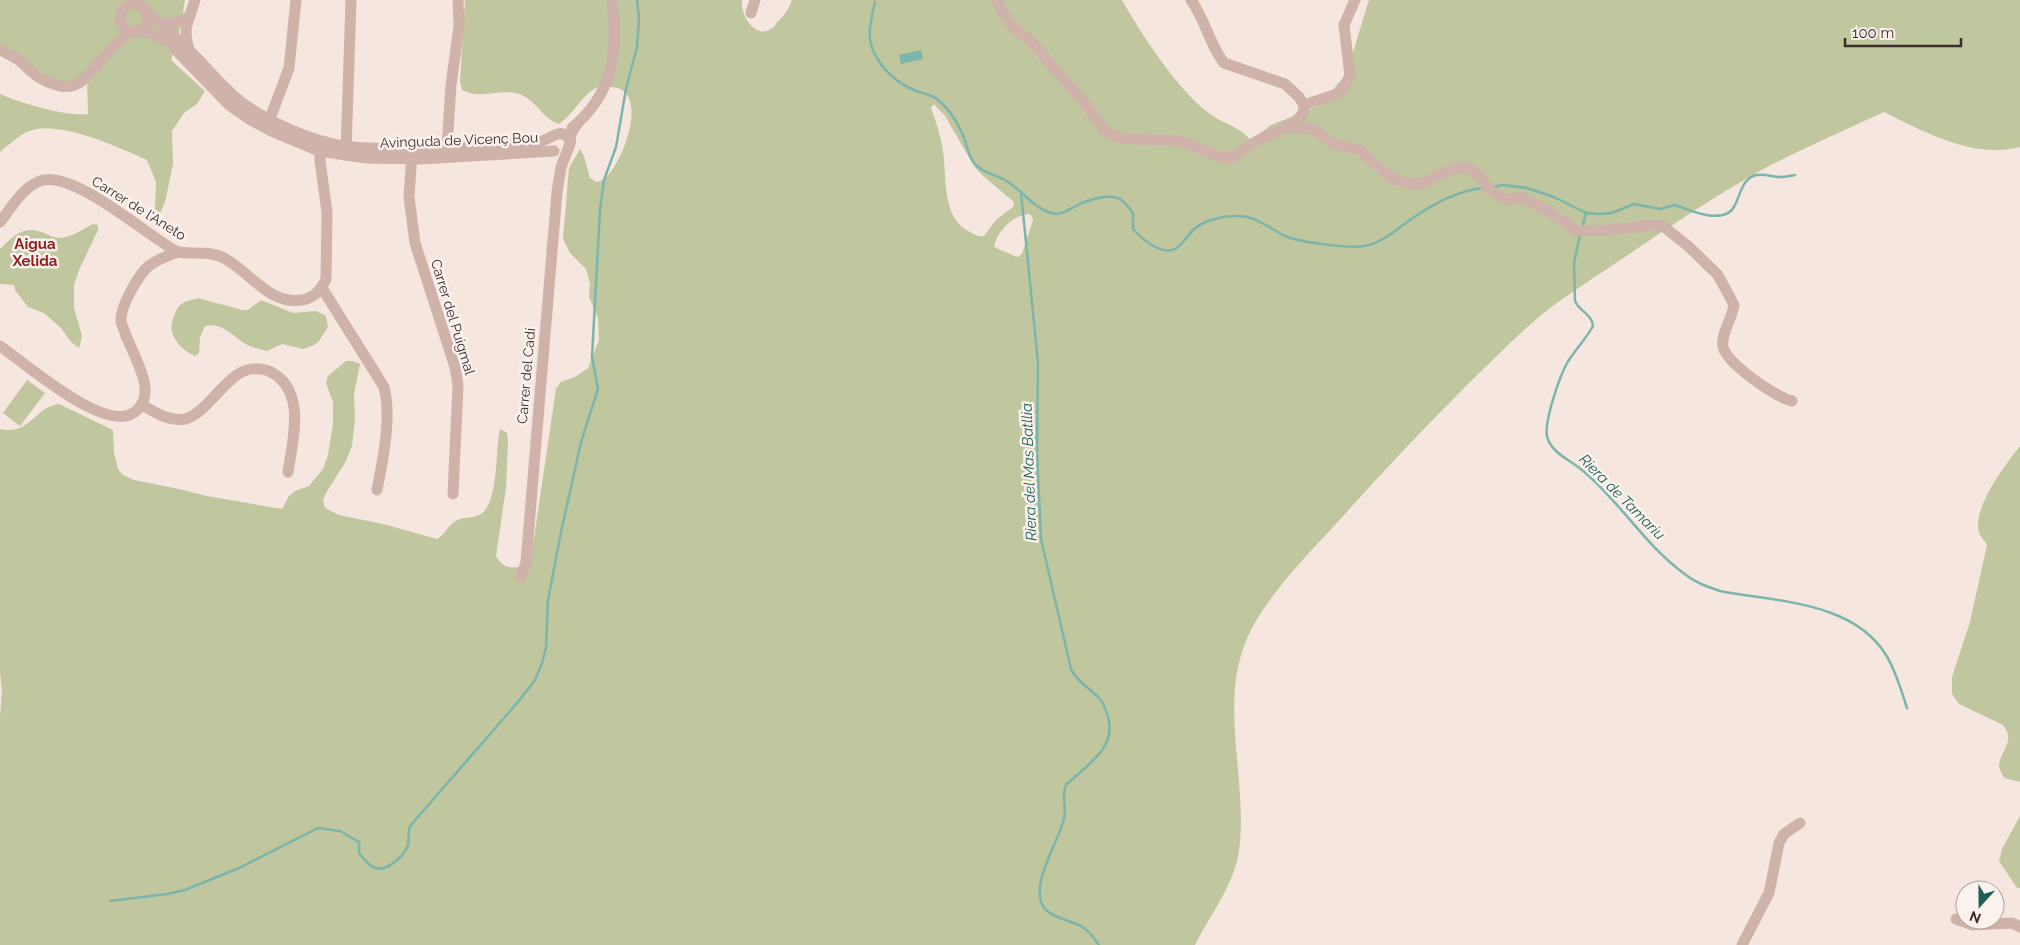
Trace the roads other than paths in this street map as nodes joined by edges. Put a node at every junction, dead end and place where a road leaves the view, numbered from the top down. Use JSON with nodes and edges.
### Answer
{"nodes":[{"id":1,"x":194,"y":0,"type":"edge"},
{"id":2,"x":296,"y":0,"type":"edge"},
{"id":3,"x":351,"y":0,"type":"edge"},
{"id":4,"x":458,"y":0,"type":"edge"},
{"id":5,"x":612,"y":0,"type":"edge"},
{"id":6,"x":755,"y":0,"type":"edge"},
{"id":7,"x":997,"y":0,"type":"edge"},
{"id":8,"x":1191,"y":0,"type":"edge"},
{"id":9,"x":1355,"y":0,"type":"edge"},
{"id":10,"x":142,"y":6,"type":"edge"},
{"id":11,"x":123,"y":8,"type":"edge"},
{"id":12,"x":752,"y":13,"type":"dead end"},
{"id":13,"x":190,"y":16,"type":"junction"},
{"id":14,"x":158,"y":23,"type":"junction"},
{"id":15,"x":134,"y":31,"type":"junction"},
{"id":16,"x":0,"y":50,"type":"edge"},
{"id":17,"x":190,"y":50,"type":"junction"},
{"id":18,"x":109,"y":51,"type":"junction"},
{"id":19,"x":1304,"y":105,"type":"junction"},
{"id":20,"x":268,"y":123,"type":"junction"},
{"id":21,"x":1287,"y":128,"type":"junction"},
{"id":22,"x":564,"y":140,"type":"junction"},
{"id":23,"x":325,"y":147,"type":"junction"},
{"id":24,"x":447,"y":148,"type":"junction"},
{"id":25,"x":346,"y":150,"type":"junction"},
{"id":26,"x":554,"y":152,"type":"junction"},
{"id":27,"x":412,"y":154,"type":"junction"},
{"id":28,"x":559,"y":177,"type":"junction"},
{"id":29,"x":0,"y":222,"type":"edge"},
{"id":30,"x":178,"y":252,"type":"junction"},
{"id":31,"x":322,"y":288,"type":"junction"},
{"id":32,"x":0,"y":346,"type":"edge"},
{"id":33,"x":1792,"y":401,"type":"dead end"},
{"id":34,"x":142,"y":405,"type":"junction"},
{"id":35,"x":288,"y":472,"type":"dead end"},
{"id":36,"x":377,"y":490,"type":"dead end"},
{"id":37,"x":453,"y":494,"type":"dead end"},
{"id":38,"x":521,"y":576,"type":"dead end"},
{"id":39,"x":1800,"y":823,"type":"dead end"},
{"id":40,"x":2005,"y":922,"type":"edge"},
{"id":41,"x":2020,"y":927,"type":"edge"},
{"id":42,"x":1742,"y":945,"type":"edge"}],
"edges":[{"from":1,"to":13,"type":"street"},
{"from":2,"to":20,"type":"street"},
{"from":3,"to":25,"type":"street"},
{"from":4,"to":24,"type":"street"},
{"from":5,"to":22,"type":"street"},
{"from":6,"to":12,"type":"street"},
{"from":7,"to":21,"type":"street"},
{"from":8,"to":19,"type":"street"},
{"from":9,"to":19,"type":"street"},
{"from":10,"to":11,"type":"street"},
{"from":10,"to":14,"type":"street","name":"Avinguda de Vicenç Bou"},
{"from":10,"to":15,"type":"street"},
{"from":11,"to":15,"type":"street"},
{"from":11,"to":18,"type":"street"},
{"from":13,"to":14,"type":"street"},
{"from":13,"to":17,"type":"street"},
{"from":14,"to":17,"type":"street","name":"Avinguda de Vicenç Bou"},
{"from":15,"to":18,"type":"street"},
{"from":15,"to":20,"type":"street","name":"Avinguda de Vicenç Bou"},
{"from":16,"to":18,"type":"street"},
{"from":17,"to":20,"type":"street","name":"Avinguda de Vicenç Bou"},
{"from":19,"to":21,"type":"street"},
{"from":20,"to":23,"type":"street","name":"Avinguda de Vicenç Bou"},
{"from":21,"to":33,"type":"street"},
{"from":22,"to":24,"type":"street","name":"Avinguda de Vicenç Bou"},
{"from":22,"to":26,"type":"street","name":"Avinguda de Vicenç Bou"},
{"from":22,"to":26,"type":"street","name":"Carrer del Cadí"},
{"from":22,"to":28,"type":"street","name":"Carrer del Cadí"},
{"from":23,"to":25,"type":"street","name":"Avinguda de Vicenç Bou"},
{"from":23,"to":31,"type":"street"},
{"from":24,"to":27,"type":"street","name":"Avinguda de Vicenç Bou"},
{"from":25,"to":27,"type":"street","name":"Avinguda de Vicenç Bou"},
{"from":26,"to":27,"type":"street","name":"Avinguda de Vicenç Bou"},
{"from":26,"to":28,"type":"street","name":"Carrer del Cadí"},
{"from":27,"to":37,"type":"street","name":"Carrer del Puigmal"},
{"from":28,"to":38,"type":"street","name":"Carrer del Cadí"},
{"from":29,"to":30,"type":"street","name":"Carrer de l'Aneto"},
{"from":30,"to":31,"type":"street","name":"Carrer de l'Aneto"},
{"from":30,"to":34,"type":"street"},
{"from":31,"to":36,"type":"street"},
{"from":32,"to":34,"type":"street"},
{"from":34,"to":35,"type":"street"},
{"from":39,"to":42,"type":"street"},
{"from":40,"to":41,"type":"street"}]}
